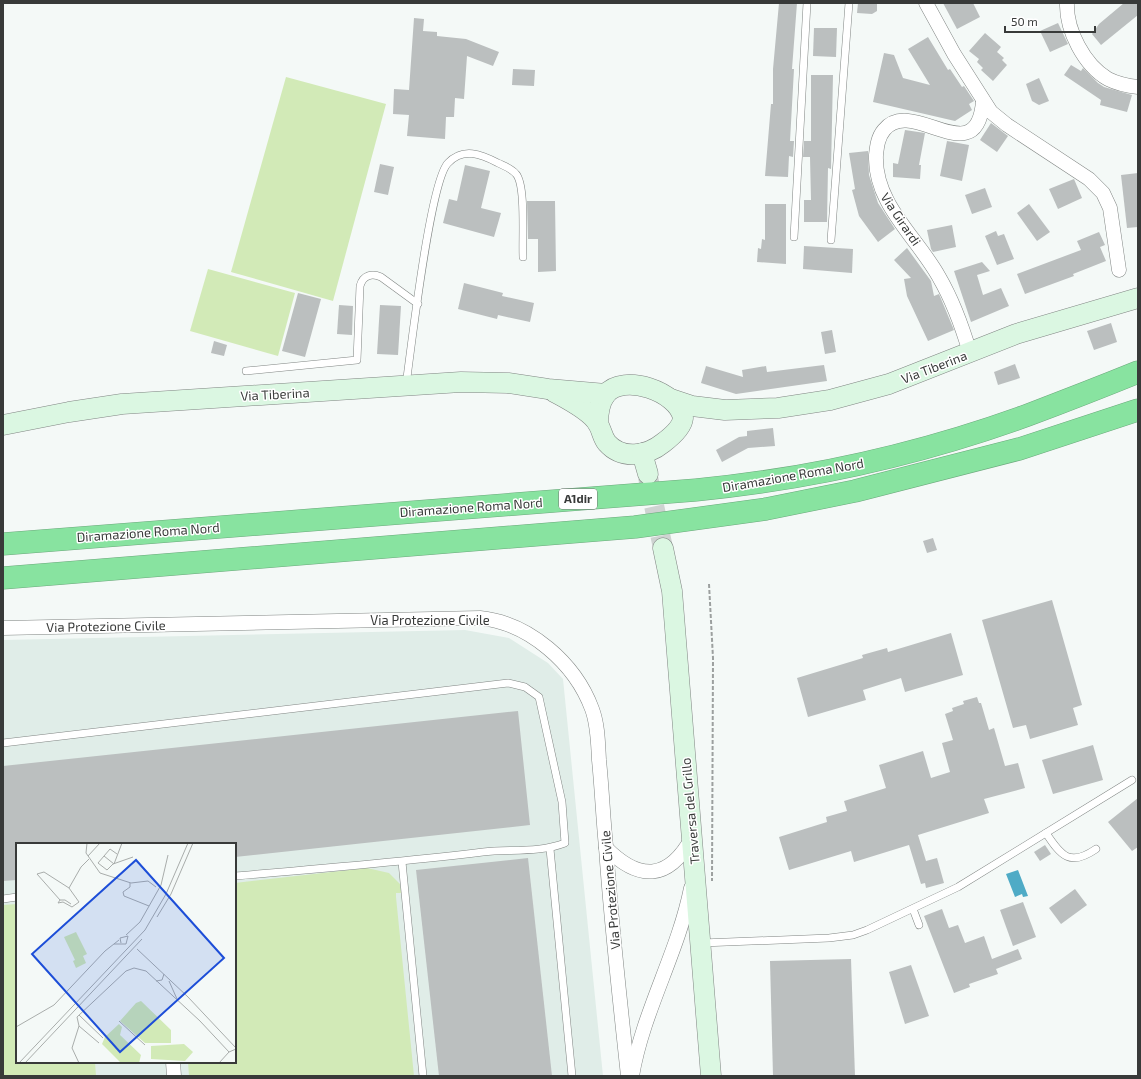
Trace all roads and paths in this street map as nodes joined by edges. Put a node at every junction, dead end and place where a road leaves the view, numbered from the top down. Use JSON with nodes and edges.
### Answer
{"nodes":[{"id":1,"x":807,"y":3,"type":"edge"},
{"id":2,"x":849,"y":3,"type":"edge"},
{"id":3,"x":926,"y":3,"type":"edge"},
{"id":4,"x":1067,"y":3,"type":"edge"},
{"id":5,"x":1138,"y":87,"type":"edge"},
{"id":6,"x":983,"y":102,"type":"junction"},
{"id":7,"x":794,"y":237,"type":"dead end"},
{"id":8,"x":831,"y":240,"type":"dead end"},
{"id":9,"x":523,"y":257,"type":"dead end"},
{"id":10,"x":1120,"y":270,"type":"dead end"},
{"id":11,"x":1138,"y":298,"type":"edge"},
{"id":12,"x":418,"y":304,"type":"junction"},
{"id":13,"x":970,"y":353,"type":"junction"},
{"id":14,"x":246,"y":371,"type":"dead end"},
{"id":15,"x":1138,"y":372,"type":"edge"},
{"id":16,"x":406,"y":385,"type":"junction"},
{"id":17,"x":548,"y":389,"type":"junction"},
{"id":18,"x":606,"y":394,"type":"junction"},
{"id":19,"x":671,"y":399,"type":"junction"},
{"id":20,"x":725,"y":410,"type":"junction"},
{"id":21,"x":1138,"y":410,"type":"edge"},
{"id":22,"x":598,"y":424,"type":"junction"},
{"id":23,"x":3,"y":425,"type":"edge"},
{"id":24,"x":680,"y":428,"type":"junction"},
{"id":25,"x":642,"y":454,"type":"junction"},
{"id":26,"x":648,"y":474,"type":"tunnel mouth"},
{"id":27,"x":3,"y":544,"type":"edge"},
{"id":28,"x":663,"y":548,"type":"tunnel mouth"},
{"id":29,"x":3,"y":578,"type":"edge"},
{"id":30,"x":709,"y":584,"type":"dead end"},
{"id":31,"x":3,"y":628,"type":"edge"},
{"id":32,"x":3,"y":743,"type":"edge"},
{"id":33,"x":1132,"y":780,"type":"dead end"},
{"id":34,"x":1046,"y":833,"type":"junction"},
{"id":35,"x":692,"y":838,"type":"junction"},
{"id":36,"x":606,"y":848,"type":"junction"},
{"id":37,"x":550,"y":849,"type":"junction"},
{"id":38,"x":1096,"y":849,"type":"dead end"},
{"id":39,"x":402,"y":862,"type":"junction"},
{"id":40,"x":694,"y":866,"type":"junction"},
{"id":41,"x":236,"y":876,"type":"edge"},
{"id":42,"x":712,"y":888,"type":"dead end"},
{"id":43,"x":16,"y":897,"type":"edge"},
{"id":44,"x":3,"y":899,"type":"edge"},
{"id":45,"x":913,"y":909,"type":"junction"},
{"id":46,"x":919,"y":925,"type":"dead end"},
{"id":47,"x":700,"y":943,"type":"junction"},
{"id":48,"x":173,"y":1063,"type":"edge"},
{"id":49,"x":174,"y":1076,"type":"edge"},
{"id":50,"x":423,"y":1076,"type":"edge"},
{"id":51,"x":572,"y":1076,"type":"edge"},
{"id":52,"x":628,"y":1076,"type":"edge"},
{"id":53,"x":632,"y":1076,"type":"edge"},
{"id":54,"x":711,"y":1076,"type":"edge"}],
"edges":[{"from":1,"to":7,"type":"lane"},
{"from":2,"to":8,"type":"lane"},
{"from":3,"to":6,"type":"street"},
{"from":4,"to":5,"type":"street"},
{"from":6,"to":10,"type":"street"},
{"from":6,"to":13,"type":"street","name":"Via Girardi"},
{"from":9,"to":12,"type":"lane"},
{"from":11,"to":13,"type":"main road","name":"Via Tiberina"},
{"from":12,"to":14,"type":"lane"},
{"from":12,"to":16,"type":"lane"},
{"from":13,"to":20,"type":"main road","name":"Via Tiberina"},
{"from":15,"to":27,"type":"highway","name":"Diramazione Roma Nord","number":"A1dir"},
{"from":16,"to":17,"type":"main road","name":"Via Tiberina"},
{"from":16,"to":23,"type":"main road","name":"Via Tiberina"},
{"from":17,"to":18,"type":"main road","name":"Via Tiberina"},
{"from":17,"to":22,"type":"main road","name":"Via Tiberina"},
{"from":18,"to":19,"type":"main road","name":"Via Tiberina"},
{"from":18,"to":22,"type":"main road"},
{"from":19,"to":20,"type":"main road","name":"Via Tiberina"},
{"from":19,"to":24,"type":"main road","name":"Via Tiberina"},
{"from":20,"to":24,"type":"main road","name":"Via Tiberina"},
{"from":21,"to":29,"type":"highway","name":"Diramazione Roma Nord"},
{"from":22,"to":25,"type":"main road","name":"Via Tiberina"},
{"from":24,"to":25,"type":"main road","name":"Via Tiberina"},
{"from":25,"to":26,"type":"main road"},
{"from":28,"to":35,"type":"main road","name":"Traversa del Grillo"},
{"from":30,"to":42,"type":"path"},
{"from":31,"to":36,"type":"street","name":"Via Protezione Civile"},
{"from":32,"to":37,"type":"lane"},
{"from":33,"to":34,"type":"lane"},
{"from":34,"to":38,"type":"lane"},
{"from":34,"to":45,"type":"lane"},
{"from":35,"to":36,"type":"street"},
{"from":35,"to":40,"type":"main road","name":"Traversa del Grillo"},
{"from":36,"to":52,"type":"street","name":"Via Protezione Civile"},
{"from":37,"to":39,"type":"lane"},
{"from":37,"to":51,"type":"lane"},
{"from":39,"to":41,"type":"lane"},
{"from":39,"to":50,"type":"lane"},
{"from":40,"to":47,"type":"main road","name":"Traversa del Grillo"},
{"from":40,"to":53,"type":"street"},
{"from":43,"to":44,"type":"lane"},
{"from":45,"to":46,"type":"lane"},
{"from":45,"to":47,"type":"lane"},
{"from":47,"to":54,"type":"main road","name":"Traversa del Grillo"},
{"from":48,"to":49,"type":"street"}]}
